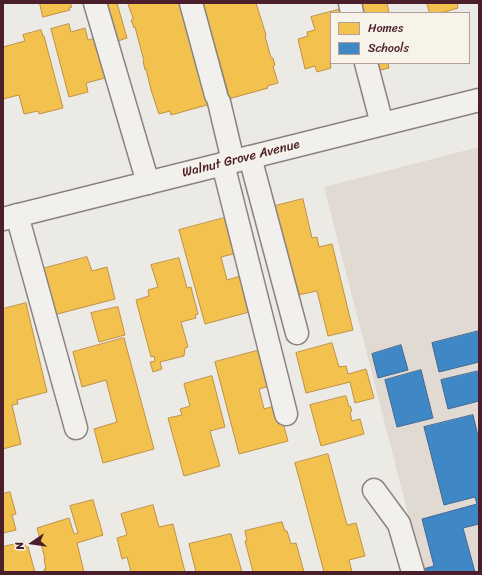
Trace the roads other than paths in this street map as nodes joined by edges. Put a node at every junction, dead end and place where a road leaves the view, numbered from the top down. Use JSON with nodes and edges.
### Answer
{"nodes":[{"id":1,"x":96,"y":3,"type":"edge"},
{"id":2,"x":191,"y":3,"type":"edge"},
{"id":3,"x":366,"y":64,"type":"edge"},
{"id":4,"x":479,"y":100,"type":"edge"},
{"id":5,"x":382,"y":124,"type":"junction"},
{"id":6,"x":235,"y":161,"type":"junction"},
{"id":7,"x":148,"y":183,"type":"junction"},
{"id":8,"x":10,"y":218,"type":"edge"},
{"id":9,"x":297,"y":333,"type":"dead end"},
{"id":10,"x":286,"y":414,"type":"dead end"},
{"id":11,"x":76,"y":428,"type":"dead end"},
{"id":12,"x":374,"y":490,"type":"dead end"},
{"id":13,"x":413,"y":572,"type":"edge"}],
"edges":[{"from":1,"to":7,"type":"main road"},
{"from":2,"to":6,"type":"main road"},
{"from":3,"to":5,"type":"main road"},
{"from":4,"to":5,"type":"main road","name":"Walnut Grove Avenue"},
{"from":5,"to":6,"type":"main road","name":"Walnut Grove Avenue"},
{"from":6,"to":7,"type":"main road","name":"Walnut Grove Avenue"},
{"from":6,"to":9,"type":"main road"},
{"from":6,"to":10,"type":"main road"},
{"from":7,"to":8,"type":"main road","name":"Walnut Grove Avenue"},
{"from":8,"to":11,"type":"main road"},
{"from":12,"to":13,"type":"main road"}]}
